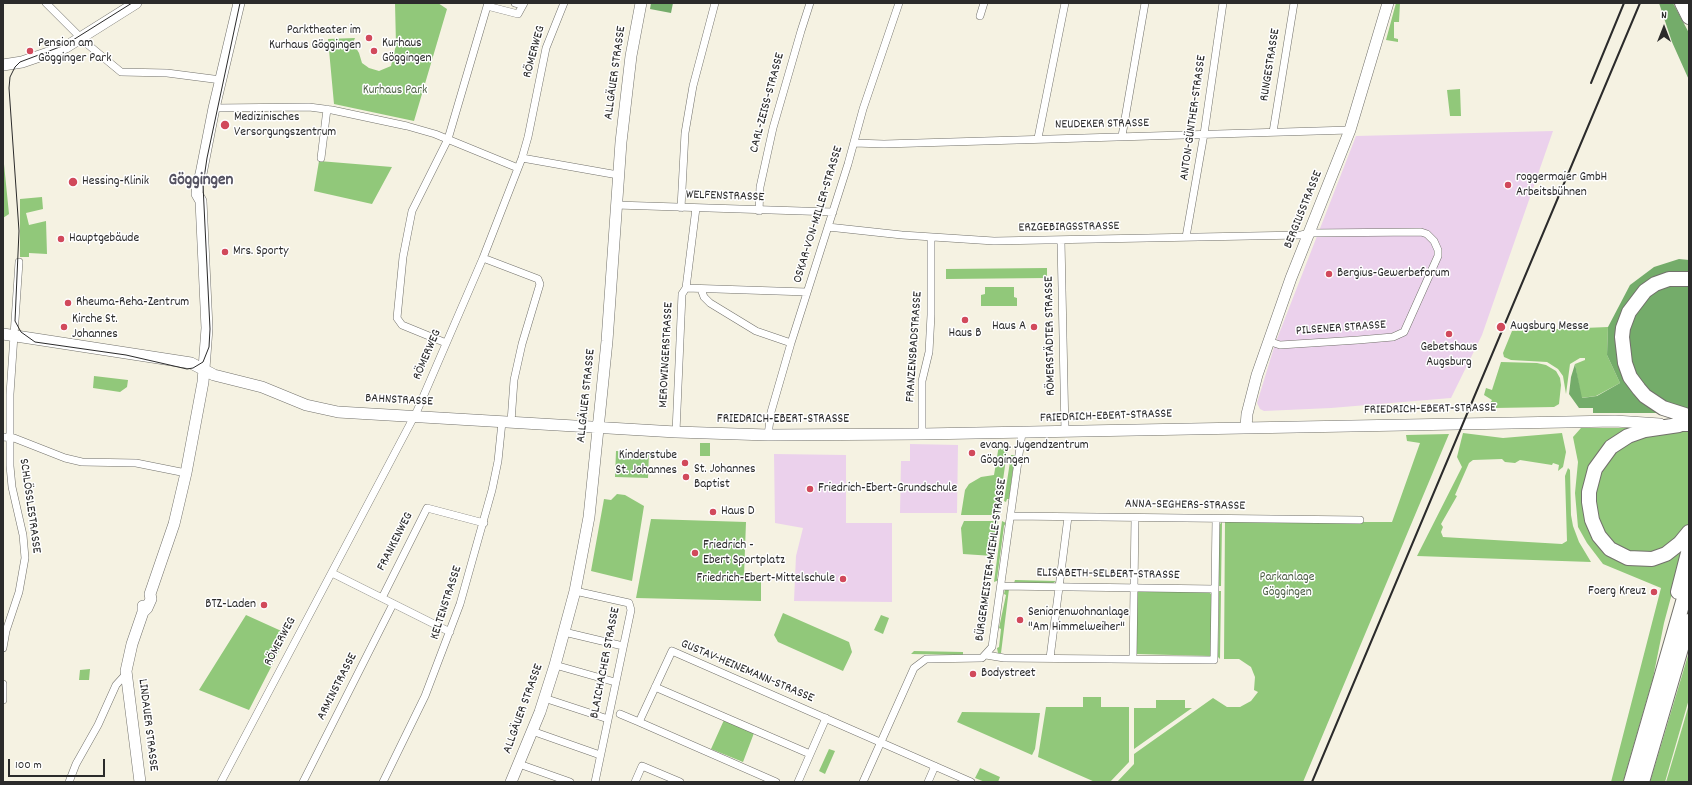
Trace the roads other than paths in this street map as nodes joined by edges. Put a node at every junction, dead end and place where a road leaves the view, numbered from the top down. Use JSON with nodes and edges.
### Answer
{"nodes":[{"id":1,"x":46,"y":3,"type":"edge"},
{"id":2,"x":136,"y":3,"type":"edge"},
{"id":3,"x":239,"y":3,"type":"edge"},
{"id":4,"x":515,"y":3,"type":"edge"},
{"id":5,"x":564,"y":3,"type":"edge"},
{"id":6,"x":641,"y":3,"type":"edge"},
{"id":7,"x":715,"y":3,"type":"edge"},
{"id":8,"x":810,"y":3,"type":"edge"},
{"id":9,"x":899,"y":3,"type":"edge"},
{"id":10,"x":984,"y":3,"type":"edge"},
{"id":11,"x":1065,"y":3,"type":"edge"},
{"id":12,"x":1145,"y":3,"type":"edge"},
{"id":13,"x":1223,"y":3,"type":"edge"},
{"id":14,"x":1294,"y":3,"type":"edge"},
{"id":15,"x":1388,"y":3,"type":"edge"},
{"id":16,"x":1682,"y":3,"type":"edge"},
{"id":17,"x":487,"y":4,"type":"edge"},
{"id":18,"x":523,"y":4,"type":"edge"},
{"id":19,"x":980,"y":16,"type":"dead end"},
{"id":20,"x":1689,"y":17,"type":"edge"},
{"id":21,"x":82,"y":38,"type":"junction"},
{"id":22,"x":3,"y":65,"type":"edge"},
{"id":23,"x":221,"y":80,"type":"junction"},
{"id":24,"x":214,"y":108,"type":"junction"},
{"id":25,"x":327,"y":109,"type":"junction"},
{"id":26,"x":1350,"y":130,"type":"junction"},
{"id":27,"x":1273,"y":132,"type":"junction"},
{"id":28,"x":1204,"y":134,"type":"junction"},
{"id":29,"x":1122,"y":136,"type":"junction"},
{"id":30,"x":1038,"y":138,"type":"junction"},
{"id":31,"x":448,"y":139,"type":"junction"},
{"id":32,"x":854,"y":143,"type":"junction"},
{"id":33,"x":321,"y":158,"type":"dead end"},
{"id":34,"x":522,"y":158,"type":"junction"},
{"id":35,"x":518,"y":168,"type":"junction"},
{"id":36,"x":618,"y":176,"type":"junction"},
{"id":37,"x":616,"y":205,"type":"junction"},
{"id":38,"x":681,"y":208,"type":"junction"},
{"id":39,"x":696,"y":208,"type":"junction"},
{"id":40,"x":759,"y":211,"type":"junction"},
{"id":41,"x":833,"y":212,"type":"junction"},
{"id":42,"x":828,"y":227,"type":"junction"},
{"id":43,"x":1310,"y":233,"type":"junction"},
{"id":44,"x":931,"y":237,"type":"junction"},
{"id":45,"x":1186,"y":237,"type":"junction"},
{"id":46,"x":1061,"y":241,"type":"junction"},
{"id":47,"x":483,"y":258,"type":"junction"},
{"id":48,"x":19,"y":262,"type":"dead end"},
{"id":49,"x":1689,"y":279,"type":"edge"},
{"id":50,"x":686,"y":288,"type":"junction"},
{"id":51,"x":701,"y":289,"type":"junction"},
{"id":52,"x":807,"y":292,"type":"junction"},
{"id":53,"x":9,"y":334,"type":"edge"},
{"id":54,"x":1268,"y":341,"type":"junction"},
{"id":55,"x":446,"y":343,"type":"junction"},
{"id":56,"x":791,"y":343,"type":"junction"},
{"id":57,"x":205,"y":370,"type":"junction"},
{"id":58,"x":414,"y":417,"type":"junction"},
{"id":59,"x":1685,"y":420,"type":"edge"},
{"id":60,"x":506,"y":422,"type":"junction"},
{"id":61,"x":598,"y":427,"type":"junction"},
{"id":62,"x":1246,"y":427,"type":"junction"},
{"id":63,"x":676,"y":432,"type":"junction"},
{"id":64,"x":1064,"y":432,"type":"junction"},
{"id":65,"x":1022,"y":433,"type":"junction"},
{"id":66,"x":922,"y":434,"type":"junction"},
{"id":67,"x":768,"y":436,"type":"junction"},
{"id":68,"x":6,"y":437,"type":"edge"},
{"id":69,"x":186,"y":473,"type":"junction"},
{"id":70,"x":1010,"y":516,"type":"junction"},
{"id":71,"x":1068,"y":517,"type":"junction"},
{"id":72,"x":1135,"y":518,"type":"junction"},
{"id":73,"x":1216,"y":519,"type":"junction"},
{"id":74,"x":1360,"y":520,"type":"dead end"},
{"id":75,"x":484,"y":523,"type":"junction"},
{"id":76,"x":1689,"y":532,"type":"edge"},
{"id":77,"x":1689,"y":549,"type":"edge"},
{"id":78,"x":332,"y":574,"type":"junction"},
{"id":79,"x":1689,"y":581,"type":"edge"},
{"id":80,"x":1001,"y":586,"type":"junction"},
{"id":81,"x":1059,"y":587,"type":"junction"},
{"id":82,"x":1134,"y":588,"type":"junction"},
{"id":83,"x":1215,"y":589,"type":"junction"},
{"id":84,"x":575,"y":591,"type":"junction"},
{"id":85,"x":382,"y":598,"type":"junction"},
{"id":86,"x":393,"y":604,"type":"junction"},
{"id":87,"x":1689,"y":621,"type":"edge"},
{"id":88,"x":450,"y":632,"type":"junction"},
{"id":89,"x":564,"y":632,"type":"junction"},
{"id":90,"x":1689,"y":634,"type":"edge"},
{"id":91,"x":623,"y":646,"type":"junction"},
{"id":92,"x":3,"y":648,"type":"edge"},
{"id":93,"x":986,"y":655,"type":"junction"},
{"id":94,"x":1050,"y":658,"type":"junction"},
{"id":95,"x":1678,"y":658,"type":"junction"},
{"id":96,"x":1133,"y":659,"type":"junction"},
{"id":97,"x":555,"y":665,"type":"junction"},
{"id":98,"x":126,"y":672,"type":"junction"},
{"id":99,"x":1662,"y":676,"type":"junction"},
{"id":100,"x":615,"y":682,"type":"junction"},
{"id":101,"x":3,"y":684,"type":"edge"},
{"id":102,"x":655,"y":687,"type":"junction"},
{"id":103,"x":544,"y":698,"type":"junction"},
{"id":104,"x":3,"y":700,"type":"edge"},
{"id":105,"x":620,"y":714,"type":"dead end"},
{"id":106,"x":826,"y":718,"type":"junction"},
{"id":107,"x":608,"y":719,"type":"junction"},
{"id":108,"x":639,"y":722,"type":"junction"},
{"id":109,"x":532,"y":731,"type":"junction"},
{"id":110,"x":880,"y":742,"type":"junction"},
{"id":111,"x":810,"y":754,"type":"junction"},
{"id":112,"x":600,"y":755,"type":"junction"},
{"id":113,"x":519,"y":764,"type":"junction"},
{"id":114,"x":935,"y":766,"type":"junction"},
{"id":115,"x":69,"y":782,"type":"edge"},
{"id":116,"x":140,"y":782,"type":"edge"},
{"id":117,"x":221,"y":782,"type":"edge"},
{"id":118,"x":303,"y":782,"type":"edge"},
{"id":119,"x":383,"y":782,"type":"edge"},
{"id":120,"x":511,"y":782,"type":"edge"},
{"id":121,"x":570,"y":782,"type":"edge"},
{"id":122,"x":595,"y":782,"type":"edge"},
{"id":123,"x":635,"y":782,"type":"edge"},
{"id":124,"x":680,"y":782,"type":"edge"},
{"id":125,"x":776,"y":782,"type":"edge"},
{"id":126,"x":798,"y":782,"type":"edge"},
{"id":127,"x":863,"y":782,"type":"edge"},
{"id":128,"x":928,"y":782,"type":"edge"},
{"id":129,"x":971,"y":782,"type":"edge"},
{"id":130,"x":1631,"y":782,"type":"edge"},
{"id":131,"x":1642,"y":782,"type":"edge"}],
"edges":[{"from":1,"to":21,"type":"street"},
{"from":2,"to":21,"type":"street"},
{"from":3,"to":23,"type":"street","name":"LINDAUER STRASSE"},
{"from":4,"to":18,"type":"street"},
{"from":5,"to":34,"type":"street","name":"RÖMERWEG"},
{"from":6,"to":36,"type":"street","name":"ALLGÄUER STRASSE"},
{"from":7,"to":38,"type":"street"},
{"from":8,"to":40,"type":"street","name":"CARL-ZEISS-STRASSE"},
{"from":9,"to":32,"type":"street","name":"OSKAR-VON-MILLER-STRASSE"},
{"from":10,"to":19,"type":"street"},
{"from":11,"to":30,"type":"street"},
{"from":12,"to":29,"type":"street"},
{"from":13,"to":28,"type":"street","name":"ANTON-GÜNTHER-STRASSE"},
{"from":14,"to":27,"type":"street","name":"RUNGESTRASSE"},
{"from":15,"to":26,"type":"street","name":"BERGIUSSTRASSE"},
{"from":16,"to":20,"type":"highway"},
{"from":17,"to":18,"type":"street"},
{"from":17,"to":31,"type":"street"},
{"from":21,"to":22,"type":"street"},
{"from":21,"to":23,"type":"street"},
{"from":23,"to":24,"type":"street","name":"LINDAUER STRASSE"},
{"from":24,"to":25,"type":"street"},
{"from":24,"to":57,"type":"street","name":"LINDAUER STRASSE"},
{"from":25,"to":31,"type":"street"},
{"from":25,"to":33,"type":"street"},
{"from":26,"to":27,"type":"street","name":"NEUDEKER STRASSE"},
{"from":26,"to":43,"type":"street","name":"BERGIUSSTRASSE"},
{"from":27,"to":28,"type":"street","name":"NEUDEKER STRASSE"},
{"from":28,"to":29,"type":"street","name":"NEUDEKER STRASSE"},
{"from":28,"to":45,"type":"street","name":"ANTON-GÜNTHER-STRASSE"},
{"from":29,"to":30,"type":"street","name":"NEUDEKER STRASSE"},
{"from":30,"to":32,"type":"street","name":"NEUDEKER STRASSE"},
{"from":31,"to":35,"type":"street"},
{"from":31,"to":55,"type":"street"},
{"from":32,"to":41,"type":"street","name":"OSKAR-VON-MILLER-STRASSE"},
{"from":34,"to":35,"type":"street","name":"RÖMERWEG"},
{"from":34,"to":36,"type":"street"},
{"from":35,"to":47,"type":"street","name":"RÖMERWEG"},
{"from":36,"to":37,"type":"street","name":"ALLGÄUER STRASSE"},
{"from":37,"to":38,"type":"street","name":"WELFENSTRASSE"},
{"from":37,"to":61,"type":"street","name":"ALLGÄUER STRASSE"},
{"from":38,"to":39,"type":"street","name":"WELFENSTRASSE"},
{"from":39,"to":40,"type":"street","name":"WELFENSTRASSE"},
{"from":39,"to":50,"type":"street","name":"MEROWINGERSTRASSE"},
{"from":40,"to":41,"type":"street","name":"WELFENSTRASSE"},
{"from":41,"to":42,"type":"street","name":"OSKAR-VON-MILLER-STRASSE"},
{"from":42,"to":44,"type":"street","name":"ERZGEBIRGSSTRASSE"},
{"from":42,"to":52,"type":"street","name":"OSKAR-VON-MILLER-STRASSE"},
{"from":43,"to":45,"type":"street","name":"ERZGEBIRGSSTRASSE"},
{"from":43,"to":54,"type":"street","name":"BERGIUSSTRASSE"},
{"from":43,"to":54,"type":"street","name":"PILSENER STRASSE"},
{"from":44,"to":46,"type":"street","name":"ERZGEBIRGSSTRASSE"},
{"from":44,"to":66,"type":"street","name":"FRANZENSBADSTRASSE"},
{"from":45,"to":46,"type":"street","name":"ERZGEBIRGSSTRASSE"},
{"from":46,"to":64,"type":"street","name":"RÖMERSTÄDTER STRASSE"},
{"from":47,"to":55,"type":"street","name":"RÖMERWEG"},
{"from":47,"to":60,"type":"street","name":"KELTENSTRASSE"},
{"from":48,"to":53,"type":"street","name":"SCHLÖSSLESTRASSE"},
{"from":49,"to":59,"type":"highway"},
{"from":50,"to":51,"type":"street"},
{"from":50,"to":63,"type":"street","name":"MEROWINGERSTRASSE"},
{"from":51,"to":52,"type":"street"},
{"from":51,"to":56,"type":"street"},
{"from":52,"to":56,"type":"street","name":"OSKAR-VON-MILLER-STRASSE"},
{"from":53,"to":57,"type":"street","name":"BAHNSTRASSE"},
{"from":53,"to":68,"type":"street","name":"SCHLÖSSLESTRASSE"},
{"from":54,"to":62,"type":"street","name":"BERGIUSSTRASSE"},
{"from":55,"to":58,"type":"street","name":"RÖMERWEG"},
{"from":56,"to":67,"type":"street","name":"OSKAR-VON-MILLER-STRASSE"},
{"from":57,"to":58,"type":"street","name":"BAHNSTRASSE"},
{"from":57,"to":69,"type":"street","name":"LINDAUER STRASSE"},
{"from":58,"to":60,"type":"street","name":"BAHNSTRASSE"},
{"from":58,"to":78,"type":"street","name":"RÖMERWEG"},
{"from":59,"to":62,"type":"street","name":"FRIEDRICH-EBERT-STRASSE"},
{"from":59,"to":76,"type":"highway"},
{"from":60,"to":61,"type":"street","name":"BAHNSTRASSE"},
{"from":60,"to":75,"type":"street","name":"KELTENSTRASSE"},
{"from":61,"to":63,"type":"street","name":"FRIEDRICH-EBERT-STRASSE"},
{"from":61,"to":84,"type":"street","name":"ALLGÄUER STRASSE"},
{"from":62,"to":64,"type":"street","name":"FRIEDRICH-EBERT-STRASSE"},
{"from":63,"to":67,"type":"street","name":"FRIEDRICH-EBERT-STRASSE"},
{"from":64,"to":65,"type":"street","name":"FRIEDRICH-EBERT-STRASSE"},
{"from":65,"to":66,"type":"street","name":"FRIEDRICH-EBERT-STRASSE"},
{"from":65,"to":70,"type":"street","name":"BÜRGERMEISTER-MIEHLE-STRASSE"},
{"from":66,"to":67,"type":"street","name":"FRIEDRICH-EBERT-STRASSE"},
{"from":68,"to":69,"type":"street"},
{"from":68,"to":92,"type":"street","name":"SCHLÖSSLESTRASSE"},
{"from":69,"to":98,"type":"street","name":"LINDAUER STRASSE"},
{"from":70,"to":71,"type":"street","name":"ANNA-SEGHERS-STRASSE"},
{"from":70,"to":80,"type":"street","name":"BÜRGERMEISTER-MIEHLE-STRASSE"},
{"from":71,"to":72,"type":"street","name":"ANNA-SEGHERS-STRASSE"},
{"from":71,"to":81,"type":"street"},
{"from":72,"to":73,"type":"street","name":"ANNA-SEGHERS-STRASSE"},
{"from":72,"to":82,"type":"street"},
{"from":73,"to":74,"type":"street","name":"ANNA-SEGHERS-STRASSE"},
{"from":73,"to":83,"type":"street"},
{"from":75,"to":85,"type":"street","name":"FRANKENWEG"},
{"from":75,"to":88,"type":"street","name":"KELTENSTRASSE"},
{"from":77,"to":99,"type":"highway"},
{"from":78,"to":85,"type":"street"},
{"from":78,"to":117,"type":"street","name":"RÖMERWEG"},
{"from":79,"to":99,"type":"highway"},
{"from":80,"to":81,"type":"street","name":"ELISABETH-SELBERT-STRASSE"},
{"from":80,"to":93,"type":"street","name":"BÜRGERMEISTER-MIEHLE-STRASSE"},
{"from":81,"to":82,"type":"street","name":"ELISABETH-SELBERT-STRASSE"},
{"from":81,"to":94,"type":"street"},
{"from":82,"to":83,"type":"street","name":"ELISABETH-SELBERT-STRASSE"},
{"from":82,"to":96,"type":"street"},
{"from":83,"to":96,"type":"street"},
{"from":84,"to":89,"type":"street","name":"ALLGÄUER STRASSE"},
{"from":84,"to":91,"type":"street","name":"BLAICHACHER STRASSE"},
{"from":85,"to":86,"type":"street"},
{"from":86,"to":88,"type":"street"},
{"from":86,"to":118,"type":"street","name":"ARMINSTRASSE"},
{"from":87,"to":95,"type":"highway"},
{"from":88,"to":119,"type":"street","name":"KELTENSTRASSE"},
{"from":89,"to":91,"type":"street"},
{"from":89,"to":97,"type":"street","name":"ALLGÄUER STRASSE"},
{"from":90,"to":95,"type":"highway"},
{"from":91,"to":100,"type":"street","name":"BLAICHACHER STRASSE"},
{"from":93,"to":94,"type":"street"},
{"from":93,"to":110,"type":"street","name":"BÜRGERMEISTER-MIEHLE-STRASSE"},
{"from":94,"to":96,"type":"street"},
{"from":95,"to":131,"type":"highway"},
{"from":97,"to":100,"type":"street"},
{"from":97,"to":103,"type":"street","name":"ALLGÄUER STRASSE"},
{"from":98,"to":115,"type":"street"},
{"from":98,"to":116,"type":"street","name":"LINDAUER STRASSE"},
{"from":99,"to":130,"type":"highway"},
{"from":100,"to":107,"type":"street","name":"BLAICHACHER STRASSE"},
{"from":101,"to":104,"type":"street"},
{"from":102,"to":106,"type":"street","name":"GUSTAV-HEINEMANN-STRASSE"},
{"from":102,"to":108,"type":"street","name":"GUSTAV-HEINEMANN-STRASSE"},
{"from":102,"to":111,"type":"street"},
{"from":103,"to":107,"type":"street"},
{"from":103,"to":109,"type":"street","name":"ALLGÄUER STRASSE"},
{"from":105,"to":108,"type":"street"},
{"from":106,"to":110,"type":"street","name":"GUSTAV-HEINEMANN-STRASSE"},
{"from":106,"to":111,"type":"street","name":"GUSTAV-HEINEMANN-STRASSE"},
{"from":107,"to":112,"type":"street","name":"BLAICHACHER STRASSE"},
{"from":108,"to":125,"type":"street"},
{"from":109,"to":112,"type":"street"},
{"from":109,"to":113,"type":"street","name":"ALLGÄUER STRASSE"},
{"from":110,"to":114,"type":"street","name":"GUSTAV-HEINEMANN-STRASSE"},
{"from":110,"to":127,"type":"street","name":"BÜRGERMEISTER-MIEHLE-STRASSE"},
{"from":111,"to":126,"type":"street","name":"GUSTAV-HEINEMANN-STRASSE"},
{"from":112,"to":122,"type":"street","name":"BLAICHACHER STRASSE"},
{"from":113,"to":120,"type":"street","name":"ALLGÄUER STRASSE"},
{"from":113,"to":121,"type":"street"},
{"from":114,"to":128,"type":"street"},
{"from":114,"to":129,"type":"street","name":"GUSTAV-HEINEMANN-STRASSE"},
{"from":123,"to":124,"type":"street"}]}
